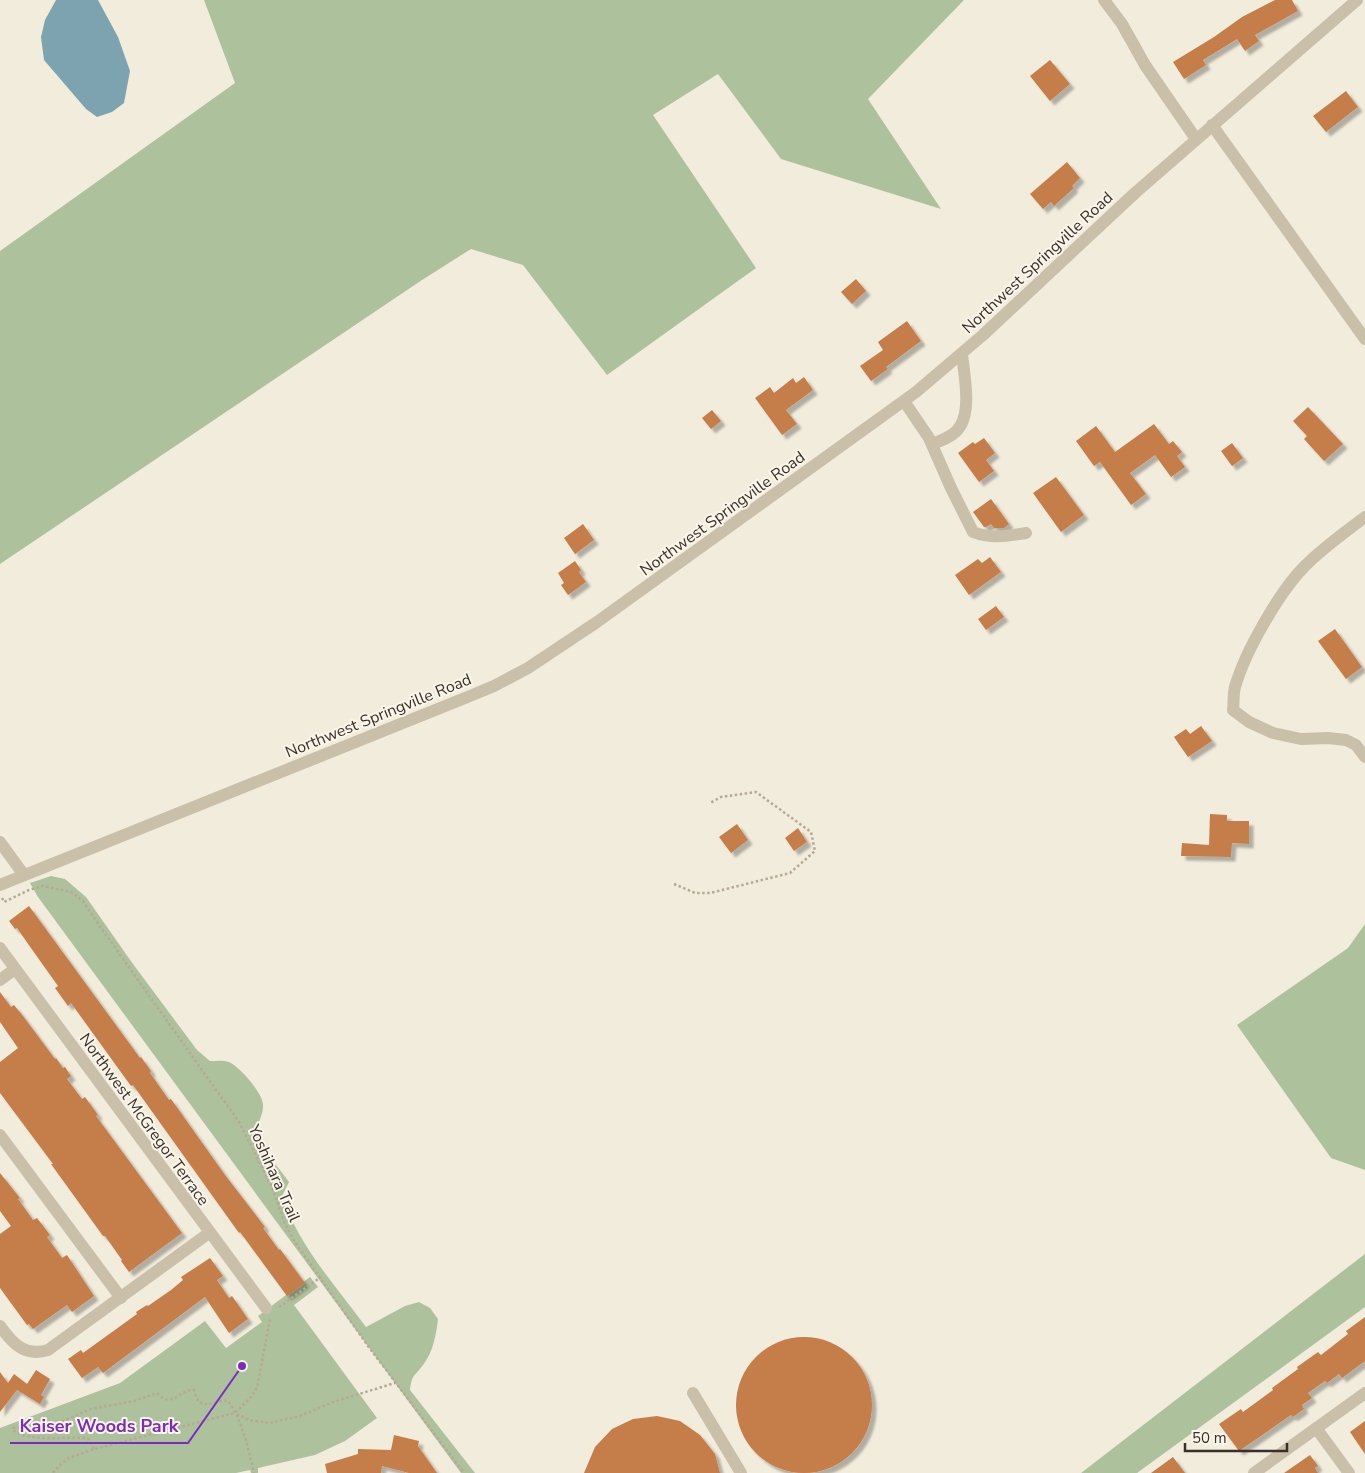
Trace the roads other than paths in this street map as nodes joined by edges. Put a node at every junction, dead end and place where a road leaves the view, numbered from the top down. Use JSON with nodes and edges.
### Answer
{"nodes":[{"id":1,"x":1104,"y":0,"type":"edge"},
{"id":2,"x":1357,"y":0,"type":"edge"},
{"id":3,"x":1212,"y":125,"type":"junction"},
{"id":4,"x":1196,"y":139,"type":"junction"},
{"id":5,"x":1365,"y":340,"type":"edge"},
{"id":6,"x":962,"y":354,"type":"junction"},
{"id":7,"x":904,"y":401,"type":"junction"},
{"id":8,"x":932,"y":444,"type":"junction"},
{"id":9,"x":1365,"y":517,"type":"edge"},
{"id":10,"x":1026,"y":533,"type":"dead end"},
{"id":11,"x":1365,"y":758,"type":"edge"},
{"id":12,"x":0,"y":842,"type":"edge"},
{"id":13,"x":24,"y":875,"type":"junction"},
{"id":14,"x":0,"y":885,"type":"edge"},
{"id":15,"x":0,"y":948,"type":"edge"},
{"id":16,"x":15,"y":969,"type":"junction"},
{"id":17,"x":0,"y":980,"type":"edge"},
{"id":18,"x":0,"y":1135,"type":"edge"},
{"id":19,"x":209,"y":1233,"type":"junction"},
{"id":20,"x":120,"y":1298,"type":"junction"},
{"id":21,"x":270,"y":1311,"type":"road end"},
{"id":22,"x":0,"y":1326,"type":"edge"},
{"id":23,"x":693,"y":1393,"type":"dead end"},
{"id":24,"x":1365,"y":1393,"type":"edge"},
{"id":25,"x":1316,"y":1428,"type":"junction"},
{"id":26,"x":741,"y":1473,"type":"edge"},
{"id":27,"x":1254,"y":1473,"type":"edge"},
{"id":28,"x":1349,"y":1473,"type":"edge"}],
"edges":[{"from":1,"to":4,"type":"street"},
{"from":2,"to":3,"type":"street","name":"Northwest Springville Road"},
{"from":3,"to":4,"type":"street","name":"Northwest Springville Road"},
{"from":3,"to":5,"type":"street"},
{"from":4,"to":6,"type":"street","name":"Northwest Springville Road"},
{"from":6,"to":7,"type":"street","name":"Northwest Springville Road"},
{"from":6,"to":8,"type":"street"},
{"from":7,"to":8,"type":"street"},
{"from":7,"to":13,"type":"street","name":"Northwest Springville Road"},
{"from":8,"to":10,"type":"street"},
{"from":9,"to":11,"type":"street"},
{"from":12,"to":13,"type":"street"},
{"from":13,"to":14,"type":"street","name":"Northwest Springville Road"},
{"from":15,"to":16,"type":"street","name":"Northwest McGregor Terrace"},
{"from":16,"to":17,"type":"street"},
{"from":16,"to":19,"type":"street","name":"Northwest McGregor Terrace"},
{"from":18,"to":20,"type":"street"},
{"from":19,"to":20,"type":"street"},
{"from":19,"to":21,"type":"street","name":"Northwest McGregor Terrace"},
{"from":20,"to":22,"type":"street"},
{"from":23,"to":26,"type":"street"},
{"from":24,"to":25,"type":"street"},
{"from":25,"to":27,"type":"street"},
{"from":25,"to":28,"type":"street"}]}
